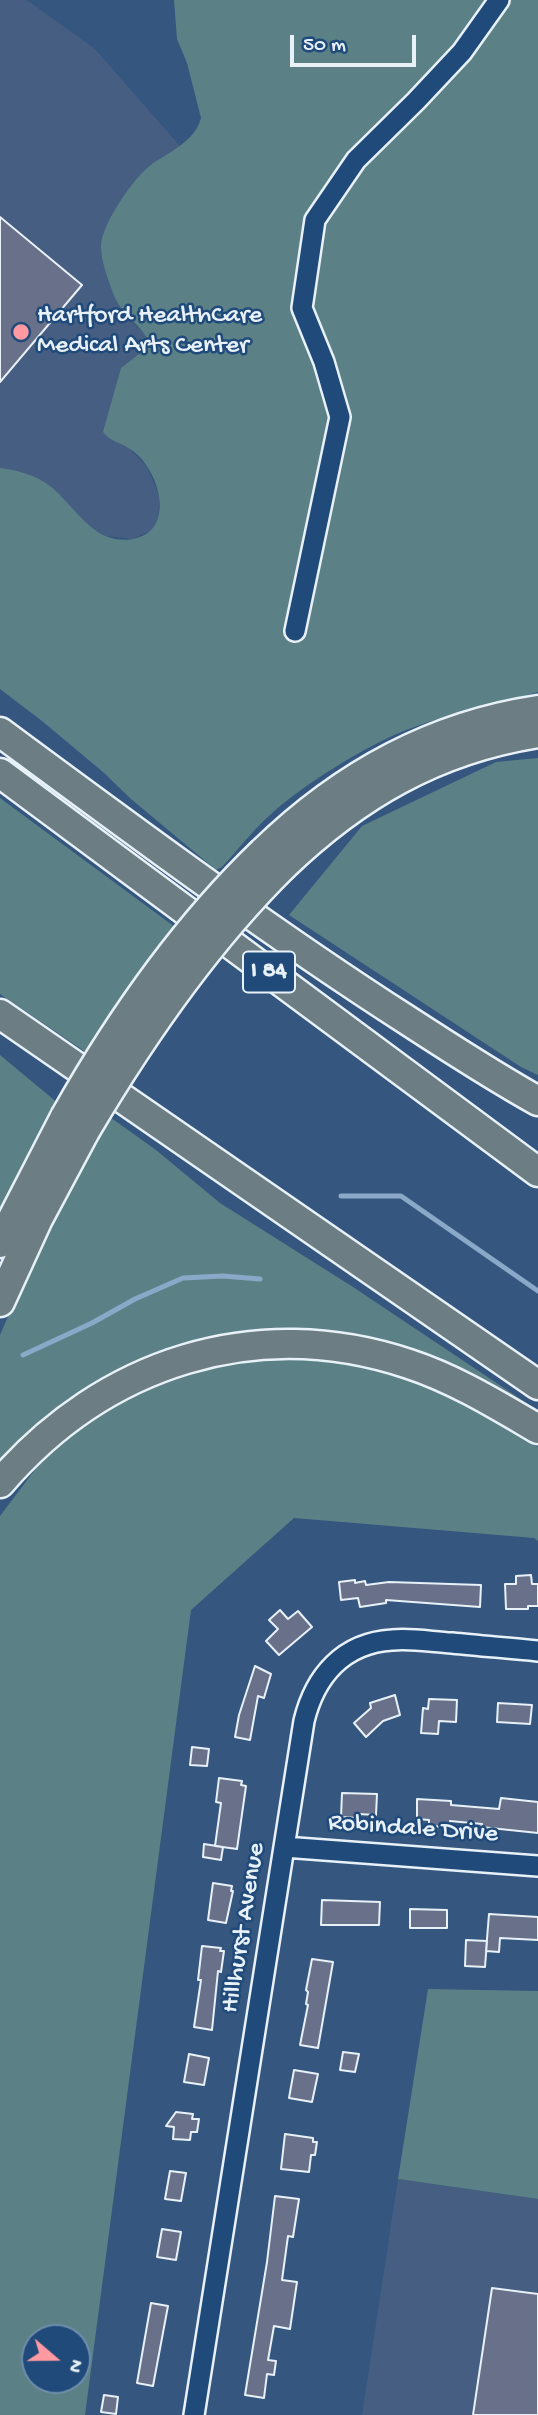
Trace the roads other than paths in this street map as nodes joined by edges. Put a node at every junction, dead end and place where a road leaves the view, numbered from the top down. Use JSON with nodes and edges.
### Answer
{"nodes":[{"id":1,"x":499,"y":0,"type":"edge"},
{"id":2,"x":295,"y":631,"type":"dead end"},
{"id":3,"x":538,"y":710,"type":"edge"},
{"id":4,"x":0,"y":732,"type":"edge"},
{"id":5,"x":538,"y":733,"type":"edge"},
{"id":6,"x":0,"y":773,"type":"edge"},
{"id":7,"x":273,"y":859,"type":"junction"},
{"id":8,"x":0,"y":1014,"type":"edge"},
{"id":9,"x":538,"y":1101,"type":"edge"},
{"id":10,"x":75,"y":1124,"type":"junction"},
{"id":11,"x":538,"y":1172,"type":"edge"},
{"id":12,"x":0,"y":1244,"type":"edge"},
{"id":13,"x":0,"y":1302,"type":"edge"},
{"id":14,"x":538,"y":1385,"type":"edge"},
{"id":15,"x":538,"y":1429,"type":"edge"},
{"id":16,"x":0,"y":1483,"type":"edge"},
{"id":17,"x":538,"y":1651,"type":"edge"},
{"id":18,"x":284,"y":1847,"type":"junction"},
{"id":19,"x":538,"y":1866,"type":"edge"},
{"id":20,"x":194,"y":2415,"type":"edge"}],
"edges":[{"from":1,"to":2,"type":"street"},
{"from":3,"to":7,"type":"highway"},
{"from":4,"to":9,"type":"highway"},
{"from":5,"to":7,"type":"highway"},
{"from":6,"to":11,"type":"highway","number":"I 84"},
{"from":7,"to":10,"type":"highway","bridge":true},
{"from":8,"to":14,"type":"highway"},
{"from":10,"to":12,"type":"highway"},
{"from":10,"to":13,"type":"highway"},
{"from":15,"to":16,"type":"highway"},
{"from":17,"to":18,"type":"street","name":"Hillhurst Avenue"},
{"from":18,"to":19,"type":"street","name":"Robindale Drive"},
{"from":18,"to":20,"type":"street","name":"Hillhurst Avenue"}]}
